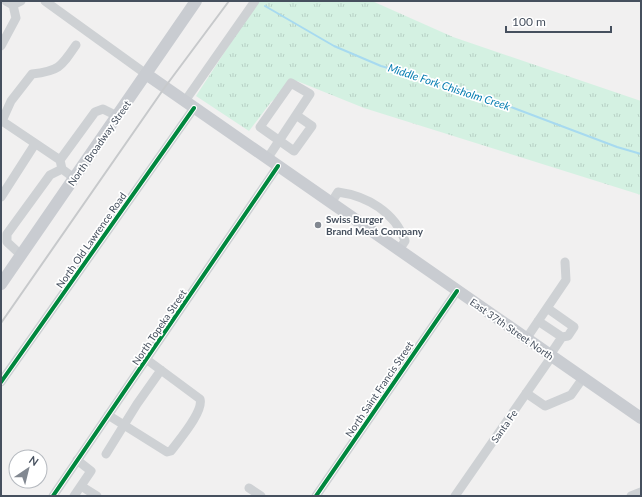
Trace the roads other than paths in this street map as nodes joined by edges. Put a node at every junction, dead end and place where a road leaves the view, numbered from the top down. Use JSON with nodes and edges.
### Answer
{"nodes":[{"id":1,"x":45,"y":1,"type":"edge"},
{"id":2,"x":196,"y":1,"type":"edge"},
{"id":3,"x":255,"y":1,"type":"edge"},
{"id":4,"x":13,"y":2,"type":"edge"},
{"id":5,"x":1,"y":46,"type":"edge"},
{"id":6,"x":76,"y":46,"type":"dead end"},
{"id":7,"x":146,"y":74,"type":"junction"},
{"id":8,"x":190,"y":104,"type":"junction"},
{"id":9,"x":296,"y":115,"type":"junction"},
{"id":10,"x":117,"y":116,"type":"junction"},
{"id":11,"x":1,"y":122,"type":"edge"},
{"id":12,"x":279,"y":140,"type":"junction"},
{"id":13,"x":35,"y":144,"type":"junction"},
{"id":14,"x":267,"y":158,"type":"junction"},
{"id":15,"x":61,"y":164,"type":"junction"},
{"id":16,"x":278,"y":166,"type":"junction"},
{"id":17,"x":74,"y":178,"type":"junction"},
{"id":18,"x":1,"y":197,"type":"edge"},
{"id":19,"x":331,"y":203,"type":"junction"},
{"id":20,"x":399,"y":250,"type":"junction"},
{"id":21,"x":21,"y":255,"type":"junction"},
{"id":22,"x":565,"y":262,"type":"dead end"},
{"id":23,"x":5,"y":271,"type":"edge"},
{"id":24,"x":1,"y":284,"type":"edge"},
{"id":25,"x":457,"y":291,"type":"junction"},
{"id":26,"x":547,"y":308,"type":"junction"},
{"id":27,"x":538,"y":320,"type":"junction"},
{"id":28,"x":562,"y":337,"type":"junction"},
{"id":29,"x":526,"y":339,"type":"junction"},
{"id":30,"x":551,"y":356,"type":"junction"},
{"id":31,"x":146,"y":359,"type":"junction"},
{"id":32,"x":161,"y":370,"type":"junction"},
{"id":33,"x":583,"y":378,"type":"junction"},
{"id":34,"x":1,"y":382,"type":"edge"},
{"id":35,"x":526,"y":393,"type":"junction"},
{"id":36,"x":108,"y":415,"type":"junction"},
{"id":37,"x":641,"y":418,"type":"edge"},
{"id":38,"x":125,"y":426,"type":"junction"},
{"id":39,"x":106,"y":454,"type":"dead end"},
{"id":40,"x":77,"y":460,"type":"junction"},
{"id":41,"x":81,"y":486,"type":"junction"},
{"id":42,"x":250,"y":488,"type":"dead end"},
{"id":43,"x":641,"y":492,"type":"edge"},
{"id":44,"x":53,"y":496,"type":"edge"},
{"id":45,"x":74,"y":496,"type":"edge"},
{"id":46,"x":97,"y":496,"type":"edge"},
{"id":47,"x":261,"y":496,"type":"edge"},
{"id":48,"x":316,"y":496,"type":"edge"},
{"id":49,"x":455,"y":496,"type":"edge"},
{"id":50,"x":631,"y":496,"type":"edge"}],
"edges":[{"from":1,"to":7,"type":"street"},
{"from":2,"to":7,"type":"main road","name":"North Broadway Street"},
{"from":3,"to":8,"type":"street","name":"North Old Lawrence Road"},
{"from":4,"to":5,"type":"street"},
{"from":6,"to":11,"type":"street"},
{"from":7,"to":8,"type":"main road","name":"East 37th Street North"},
{"from":7,"to":10,"type":"main road","name":"North Broadway Street"},
{"from":8,"to":14,"type":"main road","name":"East 37th Street North"},
{"from":8,"to":34,"type":"street","name":"North Old Lawrence Road"},
{"from":9,"to":12,"type":"street"},
{"from":9,"to":12,"type":"street"},
{"from":9,"to":12,"type":"street"},
{"from":10,"to":15,"type":"street"},
{"from":10,"to":17,"type":"main road","name":"North Broadway Street"},
{"from":11,"to":13,"type":"street"},
{"from":12,"to":14,"type":"street"},
{"from":13,"to":15,"type":"street"},
{"from":13,"to":18,"type":"street"},
{"from":14,"to":16,"type":"main road","name":"East 37th Street North"},
{"from":15,"to":17,"type":"street"},
{"from":15,"to":21,"type":"street"},
{"from":16,"to":19,"type":"main road","name":"East 37th Street North"},
{"from":16,"to":31,"type":"street","name":"North Topeka Street"},
{"from":17,"to":21,"type":"main road","name":"North Broadway Street"},
{"from":19,"to":20,"type":"main road","name":"East 37th Street North"},
{"from":19,"to":20,"type":"street"},
{"from":20,"to":25,"type":"main road","name":"East 37th Street North"},
{"from":21,"to":23,"type":"main road","name":"North Broadway Street"},
{"from":22,"to":26,"type":"street"},
{"from":23,"to":24,"type":"main road","name":"North Broadway Street"},
{"from":25,"to":29,"type":"main road","name":"East 37th Street North"},
{"from":25,"to":48,"type":"street","name":"North Saint Francis Street"},
{"from":26,"to":27,"type":"street"},
{"from":26,"to":28,"type":"street","name":"Santa Fe"},
{"from":27,"to":28,"type":"street"},
{"from":27,"to":29,"type":"street"},
{"from":28,"to":30,"type":"street","name":"Santa Fe"},
{"from":29,"to":30,"type":"main road","name":"East 37th Street North"},
{"from":30,"to":33,"type":"main road","name":"East 37th Street North"},
{"from":30,"to":35,"type":"street","name":"Santa Fe"},
{"from":31,"to":32,"type":"street"},
{"from":31,"to":36,"type":"street","name":"North Topeka Street"},
{"from":32,"to":38,"type":"street"},
{"from":32,"to":38,"type":"street"},
{"from":33,"to":35,"type":"street"},
{"from":33,"to":37,"type":"main road","name":"East 37th Street North"},
{"from":35,"to":49,"type":"street","name":"Santa Fe"},
{"from":36,"to":38,"type":"street"},
{"from":36,"to":40,"type":"street","name":"North Topeka Street"},
{"from":38,"to":39,"type":"street"},
{"from":40,"to":41,"type":"street"},
{"from":40,"to":44,"type":"street","name":"North Topeka Street"},
{"from":41,"to":45,"type":"street"},
{"from":41,"to":46,"type":"street"},
{"from":42,"to":47,"type":"street"},
{"from":43,"to":50,"type":"street"}]}
